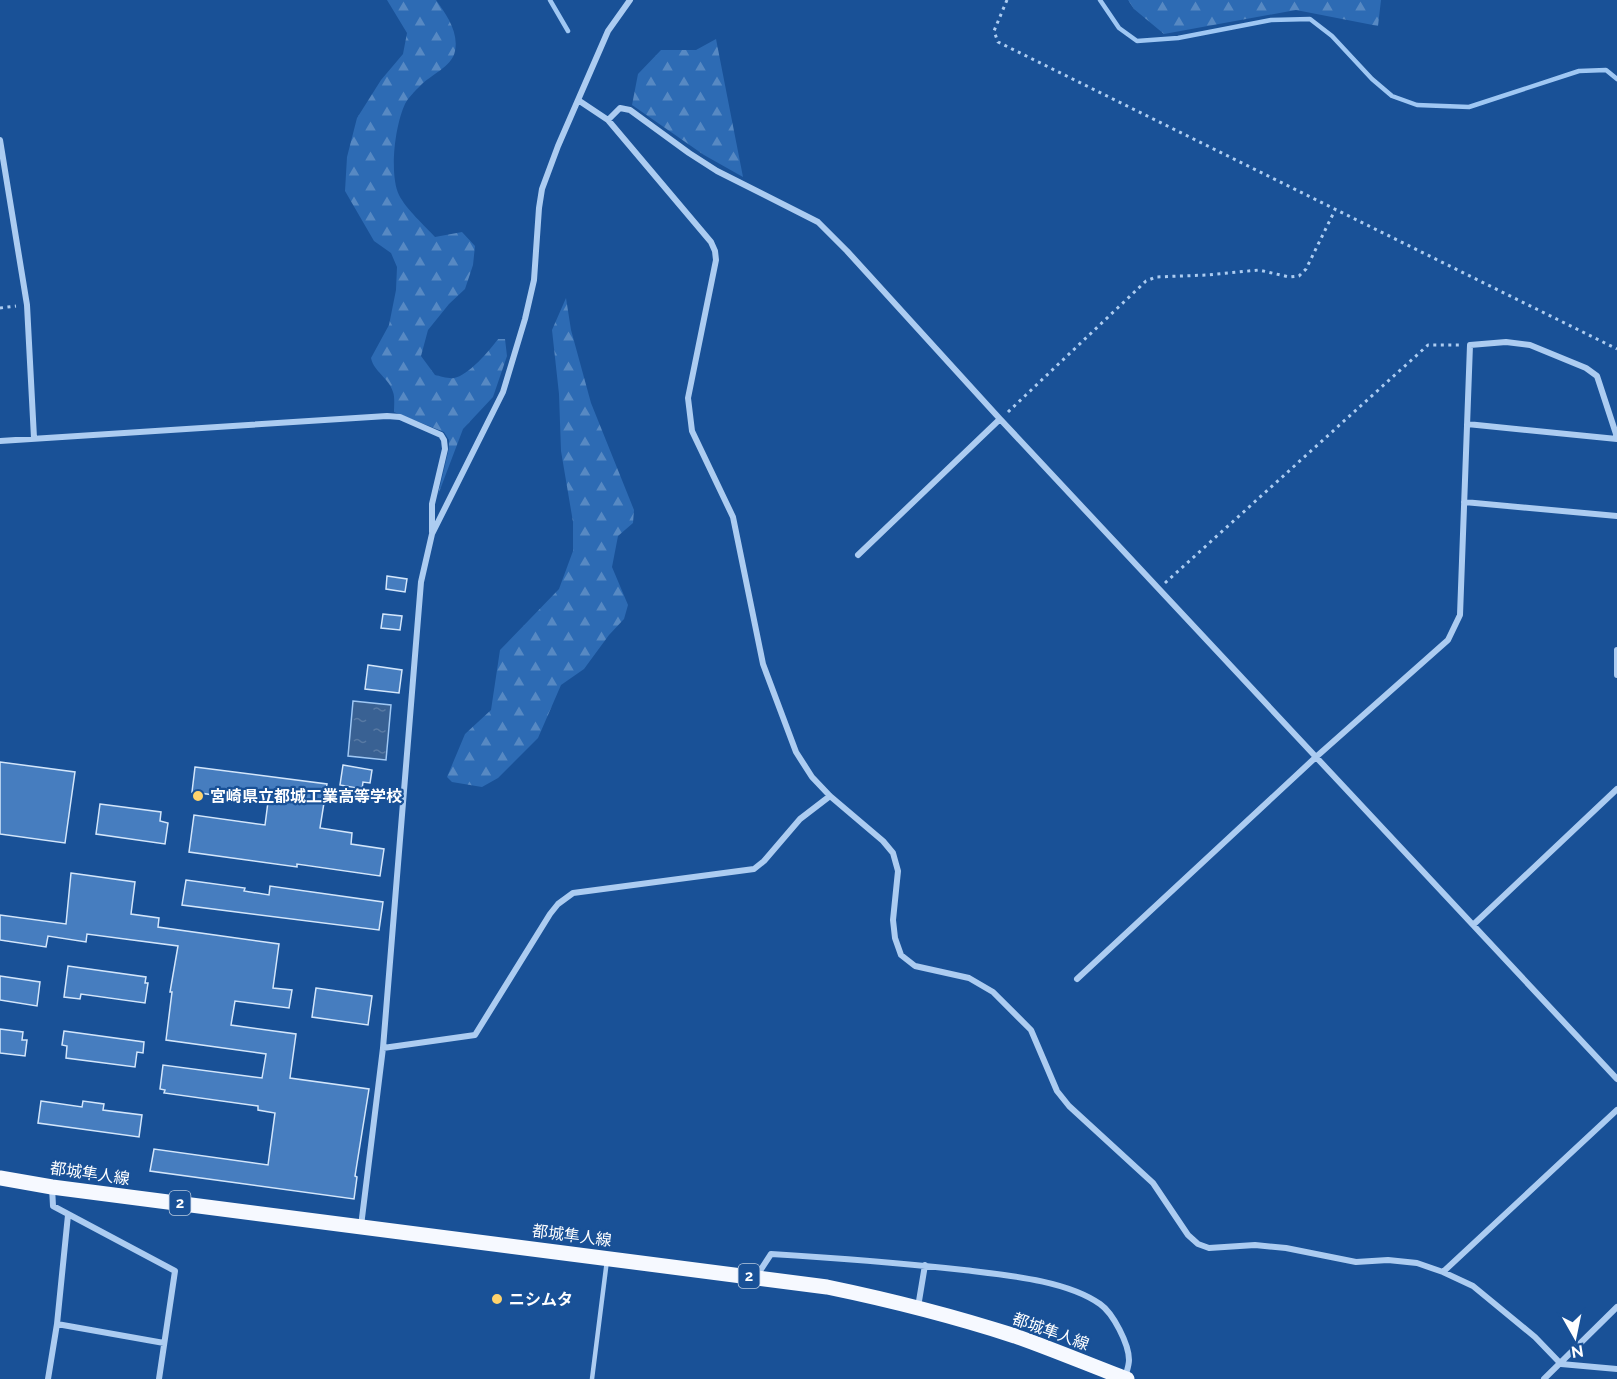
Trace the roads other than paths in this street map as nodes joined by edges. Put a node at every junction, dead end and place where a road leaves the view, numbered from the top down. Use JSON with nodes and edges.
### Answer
{"nodes":[{"id":1,"x":630,"y":0,"type":"edge"},
{"id":2,"x":578,"y":100,"type":"junction"},
{"id":3,"x":608,"y":120,"type":"junction"},
{"id":4,"x":0,"y":140,"type":"edge"},
{"id":5,"x":3,"y":170,"type":"edge"},
{"id":6,"x":1000,"y":419,"type":"junction"},
{"id":7,"x":1467,"y":424,"type":"junction"},
{"id":8,"x":34,"y":438,"type":"junction"},
{"id":9,"x":1617,"y":438,"type":"edge"},
{"id":10,"x":0,"y":441,"type":"edge"},
{"id":11,"x":1464,"y":502,"type":"junction"},
{"id":12,"x":1617,"y":516,"type":"edge"},
{"id":13,"x":432,"y":534,"type":"junction"},
{"id":14,"x":858,"y":555,"type":"dead end"},
{"id":15,"x":1617,"y":650,"type":"edge"},
{"id":16,"x":1617,"y":675,"type":"edge"},
{"id":17,"x":1316,"y":757,"type":"junction"},
{"id":18,"x":1617,"y":789,"type":"edge"},
{"id":19,"x":830,"y":796,"type":"junction"},
{"id":20,"x":1473,"y":925,"type":"junction"},
{"id":21,"x":1077,"y":979,"type":"dead end"},
{"id":22,"x":383,"y":1048,"type":"junction"},
{"id":23,"x":1617,"y":1079,"type":"edge"},
{"id":24,"x":1617,"y":1110,"type":"edge"},
{"id":25,"x":0,"y":1178,"type":"edge"},
{"id":26,"x":52,"y":1187,"type":"junction"},
{"id":27,"x":68,"y":1215,"type":"junction"},
{"id":28,"x":361,"y":1227,"type":"junction"},
{"id":29,"x":608,"y":1258,"type":"junction"},
{"id":30,"x":925,"y":1265,"type":"junction"},
{"id":31,"x":1443,"y":1272,"type":"junction"},
{"id":32,"x":756,"y":1277,"type":"junction"},
{"id":33,"x":1617,"y":1307,"type":"edge"},
{"id":34,"x":918,"y":1308,"type":"junction"},
{"id":35,"x":57,"y":1323,"type":"junction"},
{"id":36,"x":164,"y":1343,"type":"junction"},
{"id":37,"x":1561,"y":1364,"type":"junction"},
{"id":38,"x":1617,"y":1369,"type":"edge"},
{"id":39,"x":48,"y":1379,"type":"edge"},
{"id":40,"x":159,"y":1379,"type":"edge"},
{"id":41,"x":592,"y":1379,"type":"edge"},
{"id":42,"x":1126,"y":1379,"type":"edge"},
{"id":43,"x":1544,"y":1379,"type":"edge"}],
"edges":[{"from":1,"to":2,"type":"street"},
{"from":2,"to":3,"type":"street"},
{"from":2,"to":13,"type":"street"},
{"from":3,"to":6,"type":"street"},
{"from":3,"to":19,"type":"street"},
{"from":4,"to":5,"type":"street"},
{"from":5,"to":8,"type":"street"},
{"from":6,"to":14,"type":"street"},
{"from":6,"to":17,"type":"street"},
{"from":7,"to":9,"type":"street"},
{"from":7,"to":9,"type":"street"},
{"from":7,"to":11,"type":"street"},
{"from":8,"to":10,"type":"street"},
{"from":8,"to":13,"type":"street"},
{"from":11,"to":12,"type":"street"},
{"from":11,"to":17,"type":"street"},
{"from":13,"to":22,"type":"street"},
{"from":15,"to":16,"type":"street"},
{"from":17,"to":20,"type":"street"},
{"from":17,"to":21,"type":"street"},
{"from":18,"to":20,"type":"street"},
{"from":19,"to":22,"type":"street"},
{"from":19,"to":31,"type":"street"},
{"from":20,"to":23,"type":"street"},
{"from":22,"to":28,"type":"street"},
{"from":24,"to":31,"type":"street"},
{"from":25,"to":26,"type":"main road","name":"都城隼人線","number":"2"},
{"from":26,"to":27,"type":"street"},
{"from":26,"to":28,"type":"main road","name":"都城隼人線","number":"2"},
{"from":27,"to":35,"type":"street"},
{"from":27,"to":36,"type":"street"},
{"from":28,"to":29,"type":"main road","name":"都城隼人線","number":"2"},
{"from":29,"to":32,"type":"main road","name":"都城隼人線","number":"2"},
{"from":29,"to":41,"type":"lane"},
{"from":30,"to":32,"type":"street"},
{"from":30,"to":34,"type":"street"},
{"from":30,"to":42,"type":"street"},
{"from":31,"to":37,"type":"street"},
{"from":32,"to":34,"type":"main road","name":"都城隼人線","number":"2"},
{"from":33,"to":37,"type":"street"},
{"from":34,"to":42,"type":"main road","name":"都城隼人線","number":"2"},
{"from":35,"to":36,"type":"street"},
{"from":35,"to":39,"type":"street"},
{"from":36,"to":40,"type":"street"},
{"from":37,"to":38,"type":"street"},
{"from":37,"to":43,"type":"street"}]}
